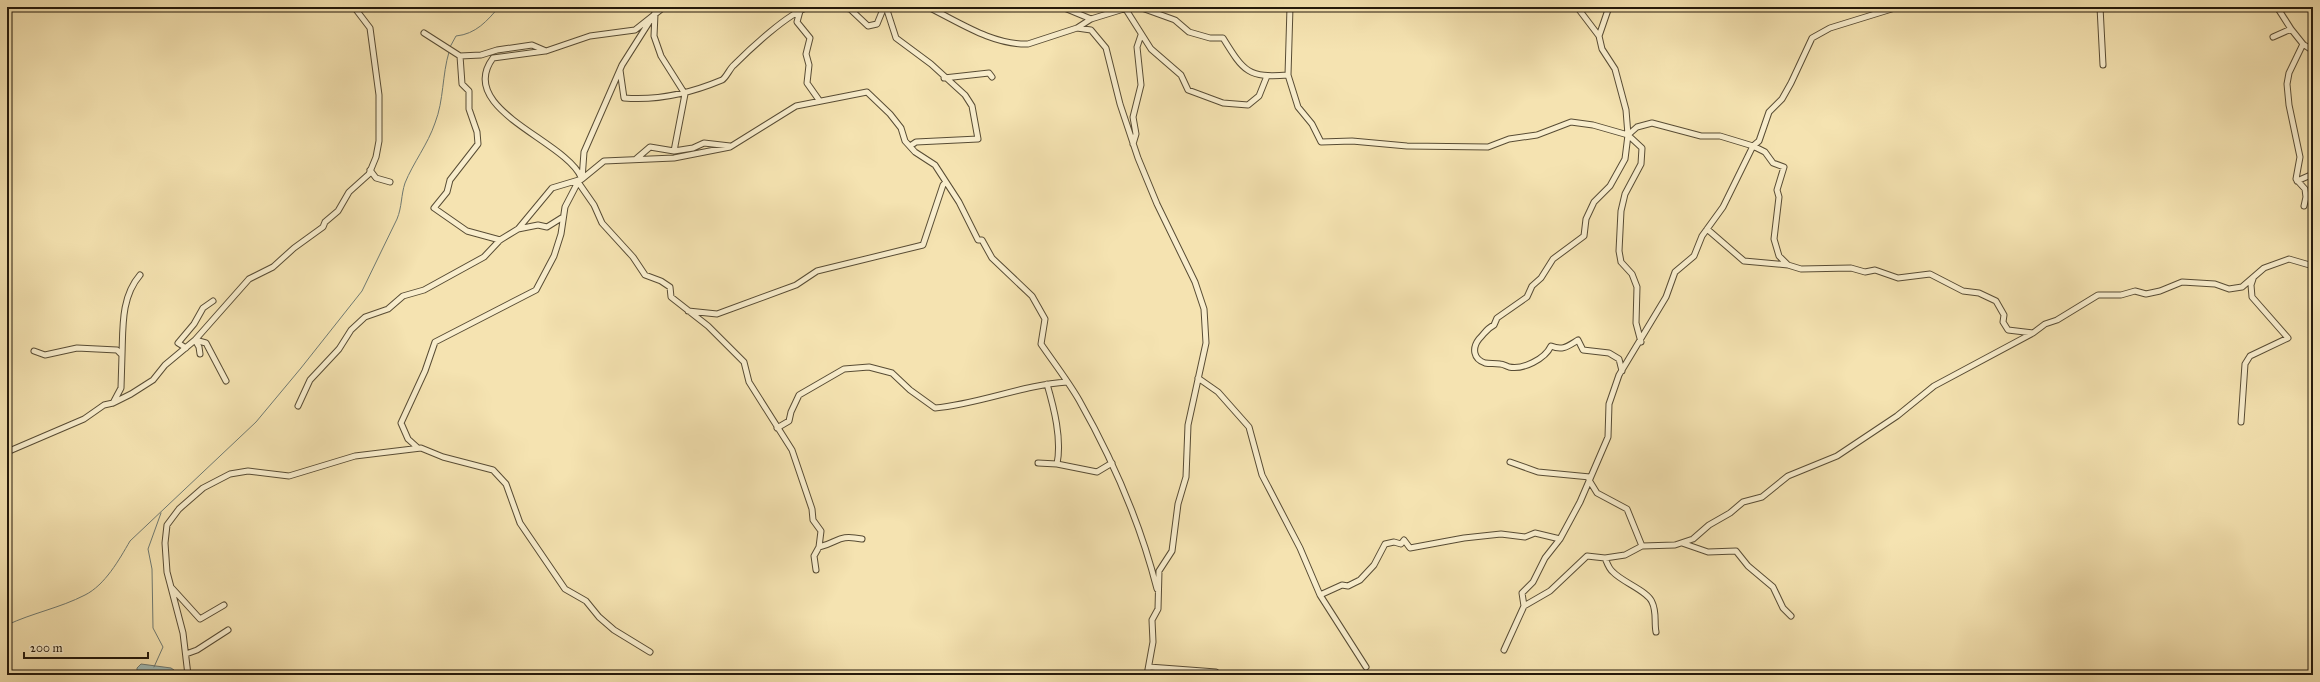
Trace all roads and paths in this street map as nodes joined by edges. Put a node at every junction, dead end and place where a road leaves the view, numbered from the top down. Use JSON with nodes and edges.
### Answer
{"nodes":[{"id":1,"x":354,"y":7,"type":"edge"},
{"id":2,"x":664,"y":7,"type":"edge"},
{"id":3,"x":809,"y":7,"type":"edge"},
{"id":4,"x":842,"y":7,"type":"edge"},
{"id":5,"x":885,"y":7,"type":"edge"},
{"id":6,"x":928,"y":7,"type":"edge"},
{"id":7,"x":1062,"y":7,"type":"edge"},
{"id":8,"x":1139,"y":7,"type":"edge"},
{"id":9,"x":1290,"y":7,"type":"edge"},
{"id":10,"x":1577,"y":7,"type":"edge"},
{"id":11,"x":1609,"y":7,"type":"edge"},
{"id":12,"x":1898,"y":7,"type":"edge"},
{"id":13,"x":2100,"y":7,"type":"edge"},
{"id":14,"x":2277,"y":7,"type":"edge"},
{"id":15,"x":1128,"y":8,"type":"edge"},
{"id":16,"x":800,"y":11,"type":"junction"},
{"id":17,"x":655,"y":13,"type":"junction"},
{"id":18,"x":1091,"y":19,"type":"junction"},
{"id":19,"x":1077,"y":28,"type":"junction"},
{"id":20,"x":2291,"y":28,"type":"junction"},
{"id":21,"x":424,"y":33,"type":"dead end"},
{"id":22,"x":1141,"y":35,"type":"junction"},
{"id":23,"x":1599,"y":36,"type":"junction"},
{"id":24,"x":2273,"y":37,"type":"dead end"},
{"id":25,"x":2303,"y":44,"type":"junction"},
{"id":26,"x":2313,"y":45,"type":"edge"},
{"id":27,"x":546,"y":51,"type":"junction"},
{"id":28,"x":2313,"y":51,"type":"edge"},
{"id":29,"x":460,"y":56,"type":"junction"},
{"id":30,"x":2103,"y":65,"type":"dead end"},
{"id":31,"x":620,"y":68,"type":"junction"},
{"id":32,"x":1288,"y":75,"type":"junction"},
{"id":33,"x":1267,"y":76,"type":"junction"},
{"id":34,"x":992,"y":77,"type":"dead end"},
{"id":35,"x":944,"y":78,"type":"junction"},
{"id":36,"x":685,"y":94,"type":"junction"},
{"id":37,"x":819,"y":100,"type":"junction"},
{"id":38,"x":1628,"y":136,"type":"junction"},
{"id":39,"x":1133,"y":144,"type":"junction"},
{"id":40,"x":731,"y":146,"type":"junction"},
{"id":41,"x":910,"y":146,"type":"junction"},
{"id":42,"x":1753,"y":146,"type":"junction"},
{"id":43,"x":674,"y":151,"type":"junction"},
{"id":44,"x":636,"y":160,"type":"junction"},
{"id":45,"x":370,"y":170,"type":"junction"},
{"id":46,"x":2313,"y":174,"type":"edge"},
{"id":47,"x":580,"y":180,"type":"junction"},
{"id":48,"x":2297,"y":181,"type":"junction"},
{"id":49,"x":390,"y":182,"type":"dead end"},
{"id":50,"x":946,"y":182,"type":"junction"},
{"id":51,"x":2304,"y":206,"type":"dead end"},
{"id":52,"x":563,"y":217,"type":"junction"},
{"id":53,"x":518,"y":229,"type":"junction"},
{"id":54,"x":1707,"y":229,"type":"junction"},
{"id":55,"x":500,"y":240,"type":"junction"},
{"id":56,"x":1788,"y":265,"type":"junction"},
{"id":57,"x":2313,"y":266,"type":"edge"},
{"id":58,"x":140,"y":275,"type":"dead end"},
{"id":59,"x":2254,"y":277,"type":"junction"},
{"id":60,"x":213,"y":301,"type":"dead end"},
{"id":61,"x":686,"y":311,"type":"junction"},
{"id":62,"x":2033,"y":333,"type":"junction"},
{"id":63,"x":194,"y":340,"type":"junction"},
{"id":64,"x":1641,"y":342,"type":"junction"},
{"id":65,"x":186,"y":348,"type":"junction"},
{"id":66,"x":34,"y":351,"type":"dead end"},
{"id":67,"x":122,"y":354,"type":"junction"},
{"id":68,"x":200,"y":354,"type":"dead end"},
{"id":69,"x":1622,"y":371,"type":"junction"},
{"id":70,"x":1198,"y":378,"type":"junction"},
{"id":71,"x":226,"y":381,"type":"dead end"},
{"id":72,"x":1067,"y":382,"type":"junction"},
{"id":73,"x":1046,"y":384,"type":"junction"},
{"id":74,"x":113,"y":403,"type":"junction"},
{"id":75,"x":298,"y":406,"type":"dead end"},
{"id":76,"x":2241,"y":422,"type":"dead end"},
{"id":77,"x":778,"y":428,"type":"junction"},
{"id":78,"x":418,"y":448,"type":"junction"},
{"id":79,"x":7,"y":452,"type":"edge"},
{"id":80,"x":1510,"y":462,"type":"dead end"},
{"id":81,"x":1038,"y":463,"type":"dead end"},
{"id":82,"x":1112,"y":463,"type":"junction"},
{"id":83,"x":1057,"y":464,"type":"junction"},
{"id":84,"x":1590,"y":478,"type":"junction"},
{"id":85,"x":862,"y":539,"type":"dead end"},
{"id":86,"x":1560,"y":539,"type":"junction"},
{"id":87,"x":1682,"y":543,"type":"junction"},
{"id":88,"x":1642,"y":546,"type":"junction"},
{"id":89,"x":819,"y":547,"type":"junction"},
{"id":90,"x":1605,"y":558,"type":"junction"},
{"id":91,"x":816,"y":570,"type":"dead end"},
{"id":92,"x":171,"y":586,"type":"junction"},
{"id":93,"x":1157,"y":589,"type":"junction"},
{"id":94,"x":1320,"y":595,"type":"junction"},
{"id":95,"x":224,"y":605,"type":"dead end"},
{"id":96,"x":1524,"y":606,"type":"junction"},
{"id":97,"x":1791,"y":616,"type":"dead end"},
{"id":98,"x":228,"y":630,"type":"dead end"},
{"id":99,"x":1656,"y":632,"type":"dead end"},
{"id":100,"x":1504,"y":650,"type":"dead end"},
{"id":101,"x":650,"y":652,"type":"dead end"},
{"id":102,"x":186,"y":654,"type":"junction"},
{"id":103,"x":1149,"y":666,"type":"junction"},
{"id":104,"x":1366,"y":667,"type":"dead end"},
{"id":105,"x":188,"y":675,"type":"edge"},
{"id":106,"x":1147,"y":675,"type":"edge"},
{"id":107,"x":1218,"y":675,"type":"edge"}],
"edges":[{"from":1,"to":45,"type":"street"},
{"from":2,"to":17,"type":"street"},
{"from":3,"to":16,"type":"street"},
{"from":4,"to":5,"type":"street"},
{"from":5,"to":35,"type":"street"},
{"from":6,"to":19,"type":"street"},
{"from":7,"to":18,"type":"street"},
{"from":8,"to":33,"type":"street"},
{"from":9,"to":32,"type":"street"},
{"from":10,"to":23,"type":"street"},
{"from":11,"to":23,"type":"street"},
{"from":12,"to":42,"type":"street"},
{"from":13,"to":30,"type":"street"},
{"from":14,"to":20,"type":"street"},
{"from":15,"to":18,"type":"street"},
{"from":15,"to":22,"type":"street"},
{"from":16,"to":36,"type":"street"},
{"from":16,"to":37,"type":"street"},
{"from":17,"to":27,"type":"street"},
{"from":17,"to":31,"type":"street"},
{"from":17,"to":36,"type":"street"},
{"from":18,"to":19,"type":"street"},
{"from":19,"to":39,"type":"street"},
{"from":20,"to":24,"type":"street"},
{"from":20,"to":25,"type":"street"},
{"from":21,"to":29,"type":"street"},
{"from":22,"to":33,"type":"street"},
{"from":22,"to":39,"type":"street"},
{"from":23,"to":38,"type":"street"},
{"from":25,"to":26,"type":"street"},
{"from":25,"to":28,"type":"street"},
{"from":25,"to":48,"type":"street"},
{"from":27,"to":29,"type":"street"},
{"from":27,"to":47,"type":"street"},
{"from":29,"to":55,"type":"street"},
{"from":31,"to":36,"type":"street"},
{"from":31,"to":47,"type":"street"},
{"from":32,"to":33,"type":"street"},
{"from":32,"to":38,"type":"street"},
{"from":34,"to":35,"type":"street"},
{"from":35,"to":41,"type":"street"},
{"from":36,"to":43,"type":"street"},
{"from":37,"to":40,"type":"street"},
{"from":37,"to":41,"type":"street"},
{"from":38,"to":42,"type":"street"},
{"from":38,"to":64,"type":"street"},
{"from":38,"to":69,"type":"street"},
{"from":39,"to":70,"type":"street"},
{"from":40,"to":43,"type":"street"},
{"from":40,"to":44,"type":"street"},
{"from":41,"to":50,"type":"street"},
{"from":42,"to":54,"type":"street"},
{"from":42,"to":56,"type":"street"},
{"from":43,"to":44,"type":"street"},
{"from":44,"to":47,"type":"street"},
{"from":45,"to":49,"type":"street"},
{"from":45,"to":63,"type":"street"},
{"from":46,"to":48,"type":"street"},
{"from":47,"to":52,"type":"street"},
{"from":47,"to":53,"type":"street"},
{"from":47,"to":61,"type":"street"},
{"from":48,"to":51,"type":"street"},
{"from":50,"to":61,"type":"street"},
{"from":50,"to":72,"type":"street"},
{"from":52,"to":53,"type":"street"},
{"from":52,"to":78,"type":"street"},
{"from":53,"to":55,"type":"street"},
{"from":54,"to":56,"type":"street"},
{"from":54,"to":64,"type":"street"},
{"from":55,"to":75,"type":"street"},
{"from":56,"to":62,"type":"street"},
{"from":57,"to":59,"type":"street"},
{"from":58,"to":67,"type":"street"},
{"from":59,"to":62,"type":"street"},
{"from":59,"to":76,"type":"street"},
{"from":60,"to":65,"type":"street"},
{"from":61,"to":77,"type":"street"},
{"from":62,"to":87,"type":"street"},
{"from":63,"to":65,"type":"street"},
{"from":63,"to":68,"type":"street"},
{"from":63,"to":71,"type":"street"},
{"from":64,"to":69,"type":"street"},
{"from":65,"to":74,"type":"street"},
{"from":66,"to":67,"type":"street"},
{"from":67,"to":74,"type":"street"},
{"from":69,"to":84,"type":"street"},
{"from":70,"to":93,"type":"street"},
{"from":70,"to":94,"type":"street"},
{"from":72,"to":73,"type":"street"},
{"from":72,"to":82,"type":"street"},
{"from":73,"to":77,"type":"street"},
{"from":73,"to":83,"type":"street"},
{"from":74,"to":79,"type":"street"},
{"from":77,"to":89,"type":"street"},
{"from":78,"to":92,"type":"street"},
{"from":78,"to":101,"type":"street"},
{"from":80,"to":84,"type":"street"},
{"from":81,"to":83,"type":"street"},
{"from":82,"to":83,"type":"street"},
{"from":82,"to":93,"type":"street"},
{"from":84,"to":86,"type":"street"},
{"from":84,"to":88,"type":"street"},
{"from":85,"to":89,"type":"street"},
{"from":86,"to":94,"type":"street"},
{"from":86,"to":96,"type":"street"},
{"from":87,"to":88,"type":"street"},
{"from":87,"to":97,"type":"street"},
{"from":88,"to":90,"type":"street"},
{"from":89,"to":91,"type":"street"},
{"from":90,"to":96,"type":"street"},
{"from":90,"to":99,"type":"street"},
{"from":92,"to":95,"type":"street"},
{"from":92,"to":102,"type":"street"},
{"from":93,"to":103,"type":"street"},
{"from":94,"to":104,"type":"street"},
{"from":96,"to":100,"type":"street"},
{"from":98,"to":102,"type":"street"},
{"from":102,"to":105,"type":"street"},
{"from":103,"to":106,"type":"street"},
{"from":103,"to":107,"type":"street"}]}
